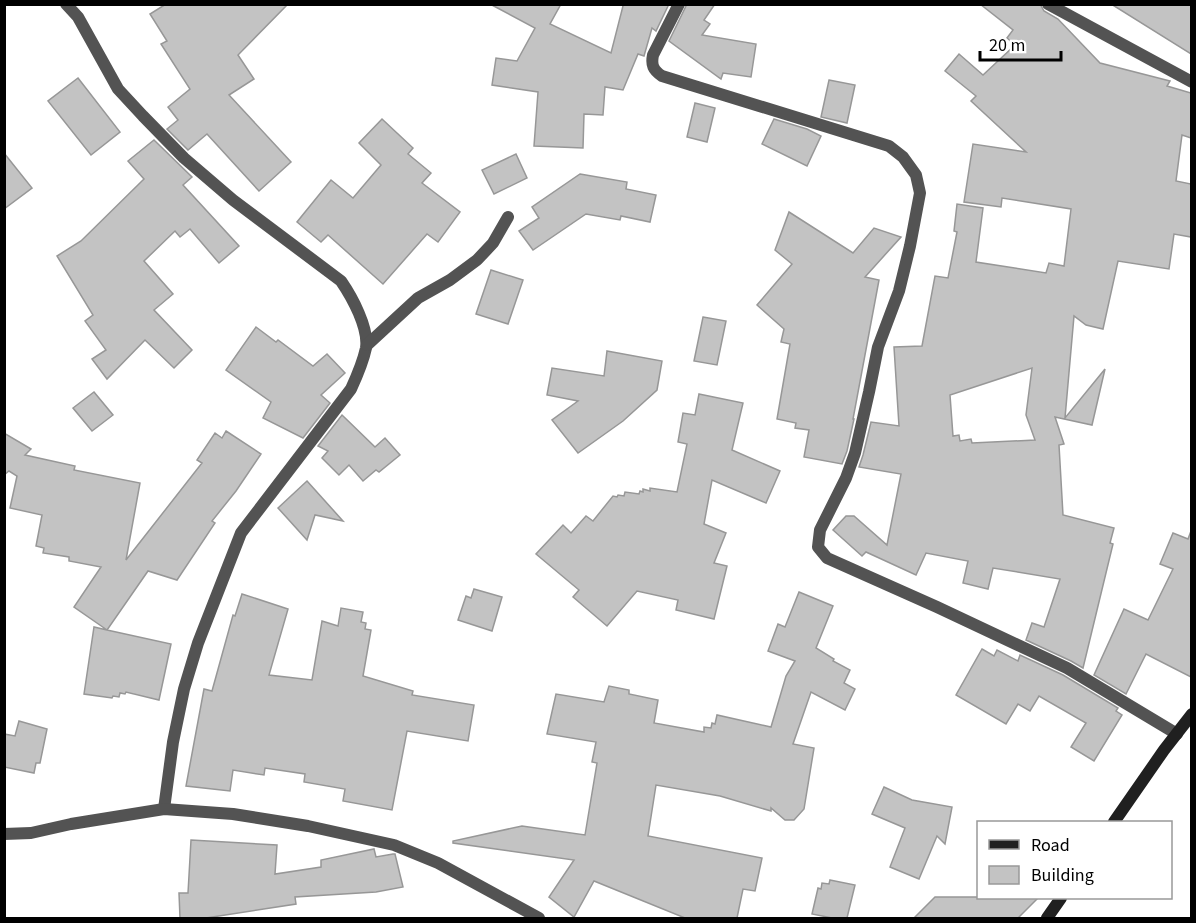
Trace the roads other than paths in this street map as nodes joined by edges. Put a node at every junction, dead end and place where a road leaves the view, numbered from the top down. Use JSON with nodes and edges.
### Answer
{"nodes":[{"id":1,"x":66,"y":4,"type":"edge"},
{"id":2,"x":679,"y":4,"type":"edge"},
{"id":3,"x":1048,"y":4,"type":"edge"},
{"id":4,"x":1191,"y":82,"type":"edge"},
{"id":5,"x":508,"y":217,"type":"dead end"},
{"id":6,"x":367,"y":345,"type":"junction"},
{"id":7,"x":1191,"y":714,"type":"edge"},
{"id":8,"x":1177,"y":734,"type":"junction"},
{"id":9,"x":164,"y":809,"type":"junction"},
{"id":10,"x":1115,"y":821,"type":"edge"},
{"id":11,"x":4,"y":834,"type":"edge"},
{"id":12,"x":1060,"y":899,"type":"edge"},
{"id":13,"x":539,"y":918,"type":"edge"},
{"id":14,"x":1047,"y":918,"type":"edge"}],
"edges":[{"from":1,"to":6,"type":"street"},
{"from":2,"to":8,"type":"street"},
{"from":3,"to":4,"type":"street"},
{"from":5,"to":6,"type":"street"},
{"from":6,"to":9,"type":"street"},
{"from":7,"to":8,"type":"street"},
{"from":8,"to":10,"type":"street"},
{"from":9,"to":11,"type":"street"},
{"from":9,"to":13,"type":"street"},
{"from":12,"to":14,"type":"street"}]}
